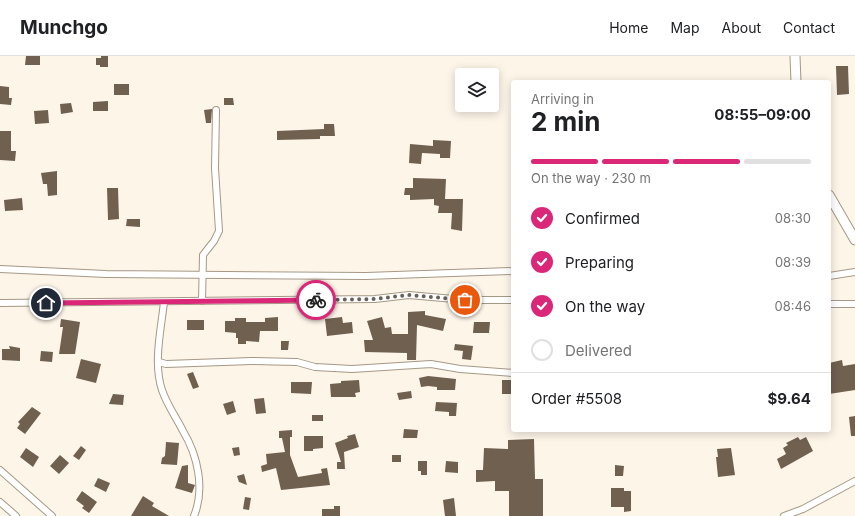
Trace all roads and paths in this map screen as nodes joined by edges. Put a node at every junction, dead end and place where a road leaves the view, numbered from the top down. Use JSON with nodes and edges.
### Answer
{"nodes":[{"id":1,"x":795,"y":56,"type":"edge"},
{"id":2,"x":796,"y":80,"type":"edge"},
{"id":3,"x":216,"y":110,"type":"dead end"},
{"id":4,"x":831,"y":198,"type":"edge"},
{"id":5,"x":855,"y":240,"type":"edge"},
{"id":6,"x":0,"y":269,"type":"edge"},
{"id":7,"x":511,"y":271,"type":"edge"},
{"id":8,"x":855,"y":272,"type":"edge"},
{"id":9,"x":202,"y":275,"type":"junction"},
{"id":10,"x":831,"y":276,"type":"edge"},
{"id":11,"x":511,"y":300,"type":"edge"},
{"id":12,"x":202,"y":301,"type":"junction"},
{"id":13,"x":164,"y":302,"type":"junction"},
{"id":14,"x":0,"y":303,"type":"edge"},
{"id":15,"x":831,"y":304,"type":"edge"},
{"id":16,"x":855,"y":304,"type":"edge"},
{"id":17,"x":159,"y":362,"type":"junction"},
{"id":18,"x":511,"y":373,"type":"edge"},
{"id":19,"x":0,"y":470,"type":"edge"},
{"id":20,"x":855,"y":481,"type":"edge"},
{"id":21,"x":0,"y":502,"type":"edge"},
{"id":22,"x":16,"y":516,"type":"edge"},
{"id":23,"x":52,"y":516,"type":"edge"},
{"id":24,"x":194,"y":516,"type":"edge"},
{"id":25,"x":784,"y":516,"type":"edge"}],
"edges":[{"from":1,"to":2,"type":"street"},
{"from":3,"to":9,"type":"street"},
{"from":4,"to":5,"type":"street"},
{"from":6,"to":9,"type":"street"},
{"from":7,"to":9,"type":"street"},
{"from":8,"to":10,"type":"street"},
{"from":9,"to":12,"type":"street"},
{"from":11,"to":12,"type":"street"},
{"from":12,"to":13,"type":"street"},
{"from":13,"to":14,"type":"street"},
{"from":13,"to":17,"type":"street"},
{"from":15,"to":16,"type":"street"},
{"from":17,"to":18,"type":"street"},
{"from":17,"to":24,"type":"street"},
{"from":19,"to":23,"type":"street"},
{"from":20,"to":25,"type":"street"},
{"from":21,"to":22,"type":"street"}]}
